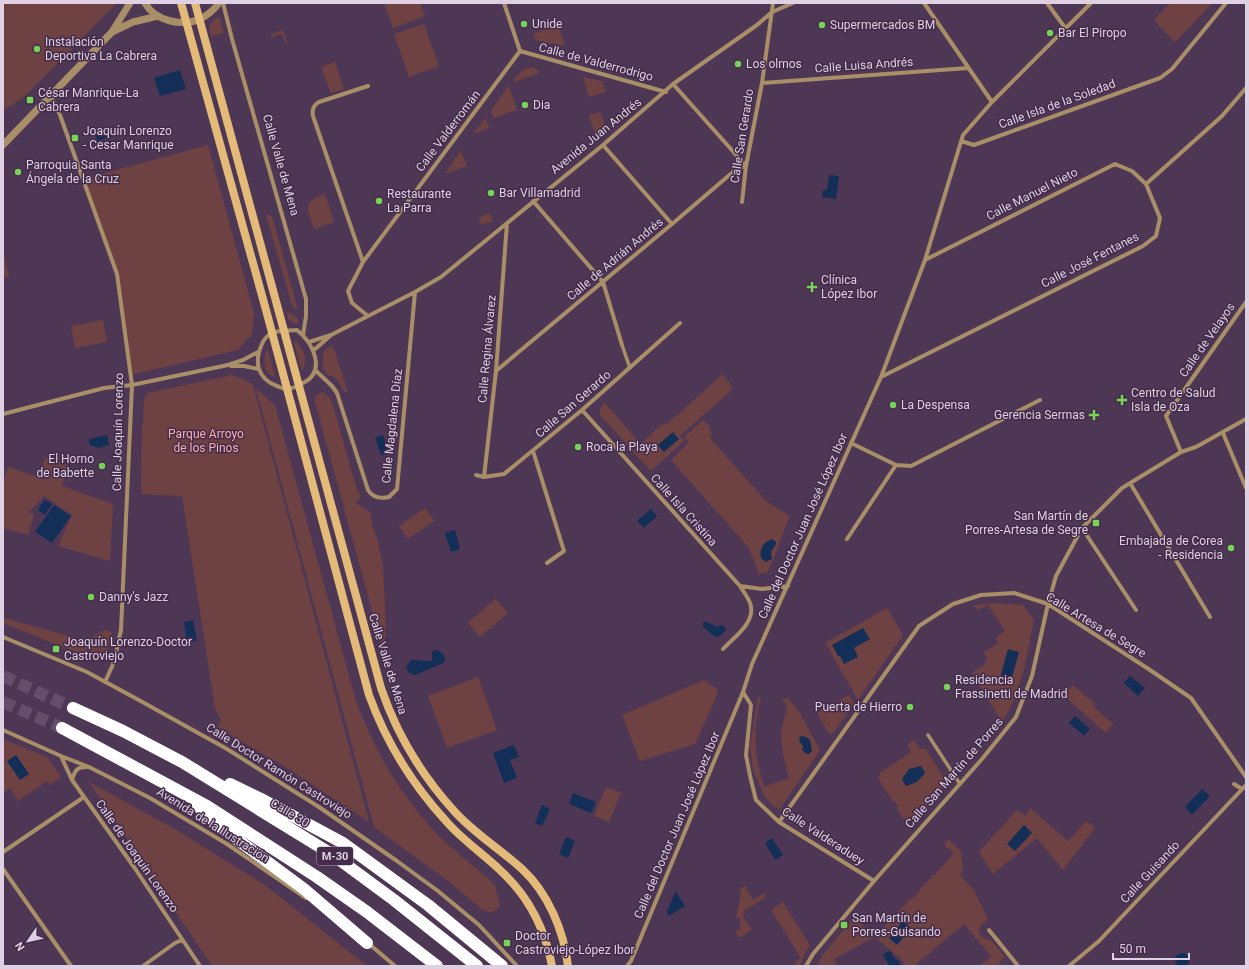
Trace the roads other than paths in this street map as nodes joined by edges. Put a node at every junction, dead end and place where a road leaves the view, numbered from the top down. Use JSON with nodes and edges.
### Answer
{"nodes":[{"id":1,"x":130,"y":3,"type":"edge"},
{"id":2,"x":145,"y":3,"type":"edge"},
{"id":3,"x":181,"y":3,"type":"edge"},
{"id":4,"x":195,"y":3,"type":"edge"},
{"id":5,"x":220,"y":3,"type":"edge"},
{"id":6,"x":223,"y":3,"type":"edge"},
{"id":7,"x":504,"y":3,"type":"edge"},
{"id":8,"x":773,"y":3,"type":"edge"},
{"id":9,"x":793,"y":3,"type":"edge"},
{"id":10,"x":924,"y":3,"type":"edge"},
{"id":11,"x":1047,"y":3,"type":"edge"},
{"id":12,"x":1091,"y":3,"type":"edge"},
{"id":13,"x":1226,"y":3,"type":"edge"},
{"id":14,"x":772,"y":12,"type":"junction"},
{"id":15,"x":158,"y":16,"type":"junction"},
{"id":16,"x":199,"y":19,"type":"junction"},
{"id":17,"x":186,"y":21,"type":"junction"},
{"id":18,"x":1066,"y":29,"type":"junction"},
{"id":19,"x":112,"y":32,"type":"junction"},
{"id":20,"x":520,"y":51,"type":"junction"},
{"id":21,"x":968,"y":68,"type":"junction"},
{"id":22,"x":762,"y":83,"type":"junction"},
{"id":23,"x":673,"y":84,"type":"junction"},
{"id":24,"x":368,"y":86,"type":"dead end"},
{"id":25,"x":1246,"y":88,"type":"edge"},
{"id":26,"x":666,"y":92,"type":"junction"},
{"id":27,"x":51,"y":96,"type":"junction"},
{"id":28,"x":992,"y":102,"type":"junction"},
{"id":29,"x":961,"y":141,"type":"junction"},
{"id":30,"x":3,"y":145,"type":"edge"},
{"id":31,"x":603,"y":145,"type":"junction"},
{"id":32,"x":746,"y":166,"type":"junction"},
{"id":33,"x":1146,"y":184,"type":"junction"},
{"id":34,"x":534,"y":201,"type":"junction"},
{"id":35,"x":742,"y":202,"type":"dead end"},
{"id":36,"x":507,"y":223,"type":"junction"},
{"id":37,"x":672,"y":224,"type":"junction"},
{"id":38,"x":925,"y":260,"type":"junction"},
{"id":39,"x":363,"y":262,"type":"junction"},
{"id":40,"x":603,"y":282,"type":"junction"},
{"id":41,"x":415,"y":292,"type":"junction"},
{"id":42,"x":1246,"y":302,"type":"edge"},
{"id":43,"x":368,"y":316,"type":"junction"},
{"id":44,"x":680,"y":323,"type":"dead end"},
{"id":45,"x":284,"y":331,"type":"junction"},
{"id":46,"x":272,"y":333,"type":"junction"},
{"id":47,"x":303,"y":335,"type":"junction"},
{"id":48,"x":331,"y":335,"type":"junction"},
{"id":49,"x":309,"y":342,"type":"junction"},
{"id":50,"x":622,"y":345,"type":"joint"},
{"id":51,"x":314,"y":350,"type":"junction"},
{"id":52,"x":258,"y":352,"type":"junction"},
{"id":53,"x":228,"y":365,"type":"junction"},
{"id":54,"x":630,"y":368,"type":"junction"},
{"id":55,"x":258,"y":369,"type":"junction"},
{"id":56,"x":315,"y":370,"type":"junction"},
{"id":57,"x":496,"y":370,"type":"junction"},
{"id":58,"x":881,"y":377,"type":"junction"},
{"id":59,"x":132,"y":385,"type":"junction"},
{"id":60,"x":299,"y":386,"type":"junction"},
{"id":61,"x":286,"y":389,"type":"junction"},
{"id":62,"x":1040,"y":400,"type":"dead end"},
{"id":63,"x":582,"y":410,"type":"junction"},
{"id":64,"x":3,"y":414,"type":"edge"},
{"id":65,"x":1246,"y":419,"type":"edge"},
{"id":66,"x":1223,"y":433,"type":"junction"},
{"id":67,"x":851,"y":443,"type":"junction"},
{"id":68,"x":533,"y":451,"type":"junction"},
{"id":69,"x":1182,"y":452,"type":"junction"},
{"id":70,"x":896,"y":465,"type":"junction"},
{"id":71,"x":476,"y":475,"type":"dead end"},
{"id":72,"x":484,"y":477,"type":"junction"},
{"id":73,"x":1130,"y":483,"type":"junction"},
{"id":74,"x":1246,"y":488,"type":"edge"},
{"id":75,"x":1082,"y":528,"type":"junction"},
{"id":76,"x":847,"y":539,"type":"dead end"},
{"id":77,"x":548,"y":563,"type":"dead end"},
{"id":78,"x":740,"y":586,"type":"junction"},
{"id":79,"x":788,"y":586,"type":"junction"},
{"id":80,"x":1048,"y":604,"type":"junction"},
{"id":81,"x":1136,"y":610,"type":"dead end"},
{"id":82,"x":1210,"y":617,"type":"dead end"},
{"id":83,"x":3,"y":637,"type":"edge"},
{"id":84,"x":722,"y":649,"type":"dead end"},
{"id":85,"x":105,"y":682,"type":"junction"},
{"id":86,"x":743,"y":692,"type":"junction"},
{"id":87,"x":73,"y":708,"type":"tunnel mouth"},
{"id":88,"x":62,"y":728,"type":"tunnel mouth"},
{"id":89,"x":3,"y":730,"type":"edge"},
{"id":90,"x":928,"y":734,"type":"dead end"},
{"id":91,"x":61,"y":756,"type":"junction"},
{"id":92,"x":182,"y":762,"type":"junction"},
{"id":93,"x":89,"y":767,"type":"junction"},
{"id":94,"x":1246,"y":777,"type":"edge"},
{"id":95,"x":72,"y":780,"type":"junction"},
{"id":96,"x":960,"y":784,"type":"junction"},
{"id":97,"x":1234,"y":784,"type":"dead end"},
{"id":98,"x":1246,"y":785,"type":"edge"},
{"id":99,"x":1242,"y":789,"type":"junction"},
{"id":100,"x":186,"y":794,"type":"junction"},
{"id":101,"x":84,"y":797,"type":"junction"},
{"id":102,"x":780,"y":822,"type":"junction"},
{"id":103,"x":3,"y":852,"type":"edge"},
{"id":104,"x":3,"y":869,"type":"edge"},
{"id":105,"x":874,"y":881,"type":"junction"},
{"id":106,"x":989,"y":930,"type":"dead end"},
{"id":107,"x":182,"y":940,"type":"junction"},
{"id":108,"x":368,"y":943,"type":"junction"},
{"id":109,"x":630,"y":964,"type":"edge"},
{"id":110,"x":71,"y":966,"type":"edge"},
{"id":111,"x":143,"y":966,"type":"edge"},
{"id":112,"x":200,"y":966,"type":"edge"},
{"id":113,"x":395,"y":966,"type":"edge"},
{"id":114,"x":437,"y":966,"type":"edge"},
{"id":115,"x":477,"y":966,"type":"edge"},
{"id":116,"x":502,"y":966,"type":"edge"},
{"id":117,"x":517,"y":966,"type":"edge"},
{"id":118,"x":552,"y":966,"type":"edge"},
{"id":119,"x":568,"y":966,"type":"edge"},
{"id":120,"x":627,"y":966,"type":"edge"},
{"id":121,"x":806,"y":966,"type":"edge"},
{"id":122,"x":1018,"y":966,"type":"edge"},
{"id":123,"x":1069,"y":966,"type":"edge"}],
"edges":[{"from":1,"to":19,"type":"street"},
{"from":2,"to":15,"type":"street"},
{"from":3,"to":17,"type":"main road","name":"Calle Valle de Mena"},
{"from":4,"to":16,"type":"main road","name":"Calle Valle de Mena"},
{"from":5,"to":16,"type":"street"},
{"from":6,"to":47,"type":"street","name":"Calle Valle de Mena"},
{"from":7,"to":20,"type":"street"},
{"from":8,"to":14,"type":"street","name":"Calle San Gerardo"},
{"from":9,"to":14,"type":"street","name":"Avenida Juan Andrés"},
{"from":10,"to":21,"type":"street"},
{"from":11,"to":18,"type":"street"},
{"from":12,"to":18,"type":"street","name":"Calle del Doctor Juan José López Ibor"},
{"from":13,"to":29,"type":"street","name":"Calle Isla de la Soledad"},
{"from":14,"to":22,"type":"street","name":"Calle San Gerardo"},
{"from":14,"to":23,"type":"street","name":"Avenida Juan Andrés"},
{"from":15,"to":17,"type":"street"},
{"from":15,"to":19,"type":"street"},
{"from":16,"to":17,"type":"street"},
{"from":16,"to":45,"type":"main road","name":"Calle Valle de Mena"},
{"from":17,"to":46,"type":"main road","name":"Calle Valle de Mena"},
{"from":18,"to":28,"type":"street","name":"Calle del Doctor Juan José López Ibor"},
{"from":19,"to":27,"type":"street"},
{"from":20,"to":26,"type":"street","name":"Calle de Valderrodrigo"},
{"from":20,"to":39,"type":"street","name":"Calle Valderromán"},
{"from":21,"to":22,"type":"street","name":"Calle Luisa Andrés"},
{"from":21,"to":28,"type":"street"},
{"from":22,"to":32,"type":"street","name":"Calle San Gerardo"},
{"from":23,"to":26,"type":"street","name":"Avenida Juan Andrés"},
{"from":23,"to":32,"type":"street"},
{"from":24,"to":39,"type":"street"},
{"from":25,"to":33,"type":"street"},
{"from":26,"to":31,"type":"street","name":"Avenida Juan Andrés"},
{"from":27,"to":30,"type":"street"},
{"from":27,"to":59,"type":"street","name":"Calle Joaquín Lorenzo"},
{"from":28,"to":29,"type":"street","name":"Calle del Doctor Juan José López Ibor"},
{"from":29,"to":38,"type":"street","name":"Calle del Doctor Juan José López Ibor"},
{"from":31,"to":34,"type":"street","name":"Avenida Juan Andrés"},
{"from":31,"to":37,"type":"street"},
{"from":32,"to":35,"type":"street","name":"Calle San Gerardo"},
{"from":32,"to":37,"type":"street","name":"Calle de Adrián Andrés"},
{"from":33,"to":38,"type":"street","name":"Calle Manuel Nieto"},
{"from":33,"to":58,"type":"street","name":"Calle José Fentanes"},
{"from":34,"to":36,"type":"street","name":"Avenida Juan Andrés"},
{"from":34,"to":40,"type":"street"},
{"from":36,"to":41,"type":"street","name":"Avenida Juan Andrés"},
{"from":36,"to":57,"type":"street","name":"Calle Regina Álvarez"},
{"from":37,"to":40,"type":"street","name":"Calle de Adrián Andrés"},
{"from":38,"to":58,"type":"street","name":"Calle del Doctor Juan José López Ibor"},
{"from":39,"to":43,"type":"street","name":"Calle Valderromán"},
{"from":40,"to":50,"type":"street"},
{"from":40,"to":57,"type":"street","name":"Calle de Adrián Andrés"},
{"from":41,"to":43,"type":"street","name":"Avenida Juan Andrés"},
{"from":41,"to":56,"type":"street","name":"Calle Magdalena Díaz"},
{"from":42,"to":69,"type":"street","name":"Calle de Velayos"},
{"from":43,"to":48,"type":"street","name":"Avenida Juan Andrés"},
{"from":44,"to":54,"type":"street","name":"Calle San Gerardo"},
{"from":45,"to":46,"type":"street"},
{"from":45,"to":47,"type":"street"},
{"from":45,"to":60,"type":"main road","name":"Calle Valle de Mena"},
{"from":46,"to":52,"type":"street"},
{"from":46,"to":61,"type":"main road","name":"Calle Valle de Mena"},
{"from":47,"to":49,"type":"street"},
{"from":48,"to":49,"type":"street","name":"Avenida Juan Andrés"},
{"from":48,"to":51,"type":"street","name":"Avenida Juan Andrés"},
{"from":49,"to":51,"type":"street"},
{"from":50,"to":54,"type":"street"},
{"from":51,"to":56,"type":"street"},
{"from":52,"to":53,"type":"street"},
{"from":52,"to":55,"type":"street"},
{"from":53,"to":55,"type":"street"},
{"from":53,"to":59,"type":"street"},
{"from":54,"to":63,"type":"street","name":"Calle San Gerardo"},
{"from":55,"to":61,"type":"street"},
{"from":56,"to":60,"type":"street"},
{"from":57,"to":72,"type":"street","name":"Calle Regina Álvarez"},
{"from":58,"to":67,"type":"street","name":"Calle del Doctor Juan José López Ibor"},
{"from":59,"to":64,"type":"street"},
{"from":59,"to":85,"type":"street","name":"Calle Joaquín Lorenzo"},
{"from":60,"to":61,"type":"street"},
{"from":60,"to":119,"type":"main road","name":"Calle Valle de Mena"},
{"from":61,"to":118,"type":"main road","name":"Calle Valle de Mena"},
{"from":62,"to":70,"type":"street"},
{"from":63,"to":68,"type":"street","name":"Calle San Gerardo"},
{"from":63,"to":78,"type":"street","name":"Calle Isla Cristina"},
{"from":65,"to":66,"type":"street","name":"Calle San Martín de Porres"},
{"from":66,"to":69,"type":"street","name":"Calle San Martín de Porres"},
{"from":66,"to":74,"type":"street"},
{"from":67,"to":70,"type":"street"},
{"from":67,"to":79,"type":"street","name":"Calle del Doctor Juan José López Ibor"},
{"from":68,"to":72,"type":"street","name":"Calle San Gerardo"},
{"from":68,"to":77,"type":"street","name":"Calle San Gerardo"},
{"from":69,"to":73,"type":"street","name":"Calle San Martín de Porres"},
{"from":70,"to":76,"type":"street"},
{"from":71,"to":72,"type":"street","name":"Calle San Gerardo"},
{"from":73,"to":75,"type":"street","name":"Calle San Martín de Porres"},
{"from":73,"to":82,"type":"street"},
{"from":75,"to":80,"type":"street","name":"Calle San Martín de Porres"},
{"from":75,"to":81,"type":"street"},
{"from":78,"to":79,"type":"street"},
{"from":78,"to":84,"type":"street","name":"Calle Isla Cristina"},
{"from":79,"to":86,"type":"street","name":"Calle del Doctor Juan José López Ibor"},
{"from":80,"to":94,"type":"street","name":"Calle Artesa de Segre"},
{"from":80,"to":96,"type":"street","name":"Calle San Martín de Porres"},
{"from":80,"to":102,"type":"street","name":"Calle Artesa de Segre"},
{"from":83,"to":85,"type":"street","name":"Calle Doctor Ramón Castroviejo"},
{"from":85,"to":117,"type":"street","name":"Calle Doctor Ramón Castroviejo"},
{"from":86,"to":102,"type":"street","name":"Calle Valderaduey"},
{"from":86,"to":109,"type":"street","name":"Calle del Doctor Juan José López Ibor"},
{"from":87,"to":92,"type":"highway","name":"Calle 30","number":"M-30"},
{"from":88,"to":100,"type":"highway","number":"M-30"},
{"from":89,"to":91,"type":"street","name":"Avenida de la Ilustración"},
{"from":90,"to":96,"type":"street"},
{"from":91,"to":93,"type":"street","name":"Avenida de la Ilustración"},
{"from":91,"to":95,"type":"street","name":"Calle de Joaquín Lorenzo"},
{"from":92,"to":115,"type":"highway","name":"Calle 30","number":"M-30"},
{"from":92,"to":116,"type":"highway"},
{"from":93,"to":95,"type":"street"},
{"from":93,"to":108,"type":"street","name":"Avenida de la Ilustración"},
{"from":95,"to":101,"type":"street","name":"Calle de Joaquín Lorenzo"},
{"from":96,"to":105,"type":"street","name":"Calle San Martín de Porres"},
{"from":97,"to":99,"type":"street"},
{"from":98,"to":99,"type":"street","name":"Calle Guisando"},
{"from":99,"to":123,"type":"street","name":"Calle Guisando"},
{"from":100,"to":108,"type":"highway"},
{"from":100,"to":114,"type":"highway","number":"M-30"},
{"from":101,"to":103,"type":"street"},
{"from":101,"to":107,"type":"street","name":"Calle de Joaquín Lorenzo"},
{"from":102,"to":105,"type":"street","name":"Calle Valderaduey"},
{"from":104,"to":110,"type":"street"},
{"from":105,"to":121,"type":"street","name":"Calle San Martín de Porres"},
{"from":106,"to":122,"type":"street"},
{"from":107,"to":111,"type":"street"},
{"from":107,"to":112,"type":"street","name":"Calle de Joaquín Lorenzo"},
{"from":108,"to":113,"type":"street","name":"Avenida de la Ilustración"},
{"from":109,"to":120,"type":"street","name":"Calle del Doctor Juan José López Ibor"}]}
